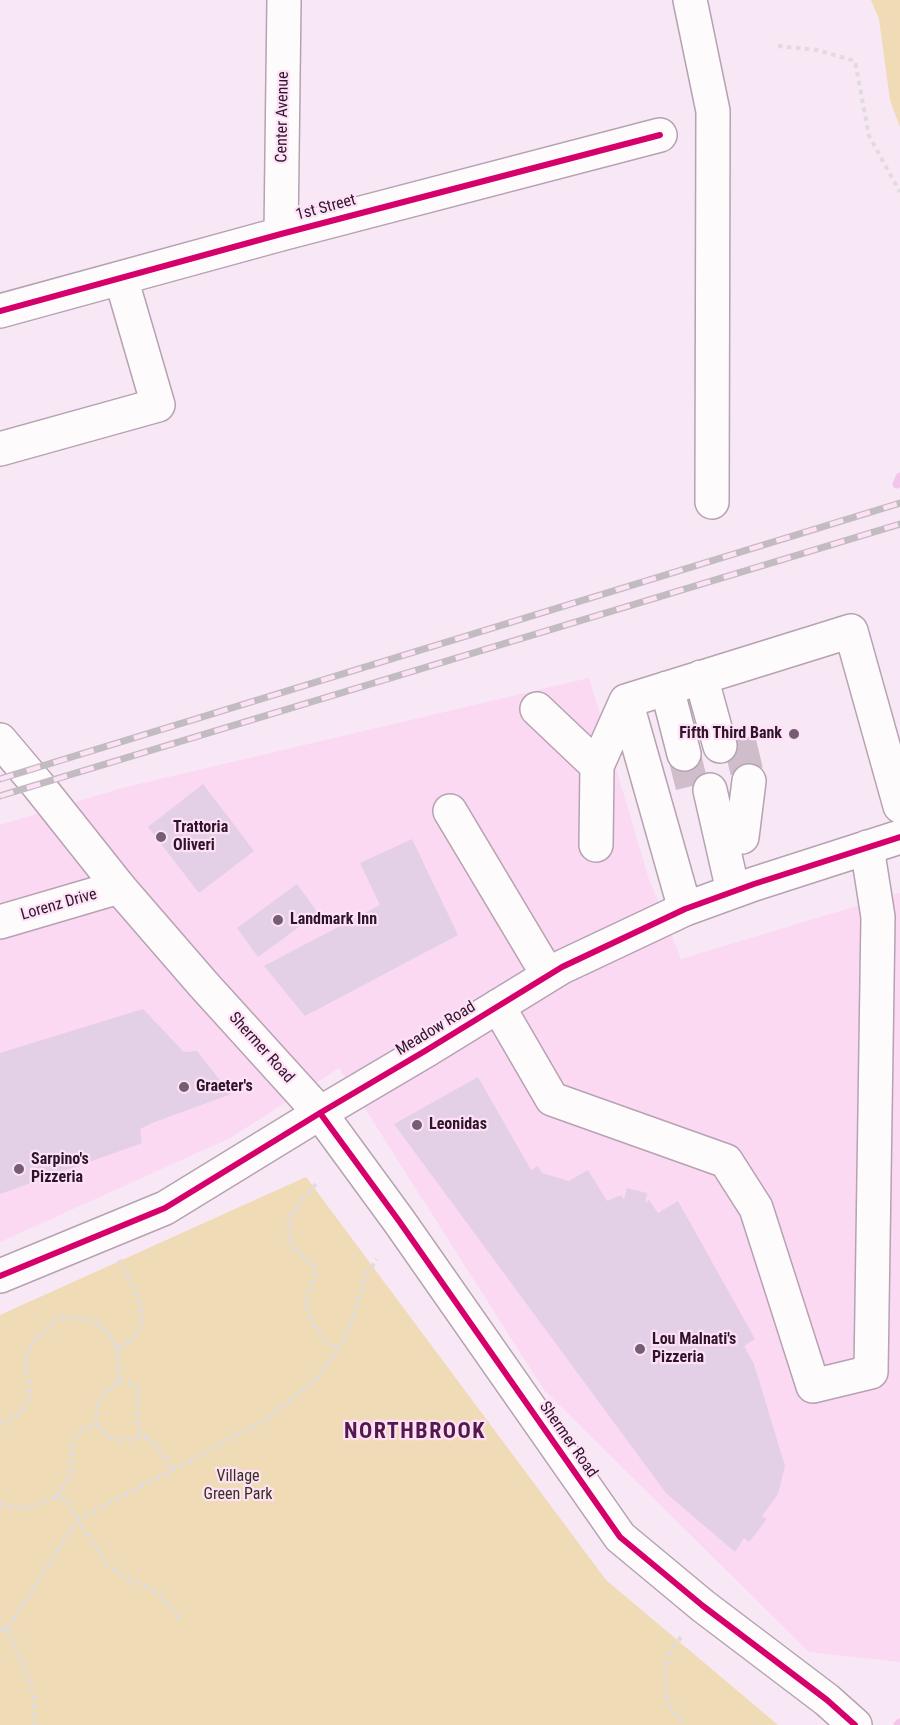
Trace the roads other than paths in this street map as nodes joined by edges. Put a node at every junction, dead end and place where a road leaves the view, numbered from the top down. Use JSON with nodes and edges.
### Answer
{"nodes":[{"id":1,"x":285,"y":0,"type":"edge"},
{"id":2,"x":690,"y":0,"type":"edge"},
{"id":3,"x":660,"y":135,"type":"dead end"},
{"id":4,"x":281,"y":234,"type":"junction"},
{"id":5,"x":121,"y":278,"type":"junction"},
{"id":6,"x":0,"y":311,"type":"edge"},
{"id":7,"x":0,"y":449,"type":"edge"},
{"id":8,"x":711,"y":502,"type":"dead end"},
{"id":9,"x":693,"y":679,"type":"junction"},
{"id":10,"x":626,"y":701,"type":"junction"},
{"id":11,"x":537,"y":710,"type":"dead end"},
{"id":12,"x":0,"y":740,"type":"edge"},
{"id":13,"x":711,"y":747,"type":"tunnel mouth"},
{"id":14,"x":597,"y":766,"type":"junction"},
{"id":15,"x":721,"y":788,"type":"tunnel mouth"},
{"id":16,"x":900,"y":806,"type":"edge"},
{"id":17,"x":450,"y":811,"type":"dead end"},
{"id":18,"x":900,"y":837,"type":"edge"},
{"id":19,"x":596,"y":845,"type":"dead end"},
{"id":20,"x":867,"y":846,"type":"junction"},
{"id":21,"x":119,"y":887,"type":"junction"},
{"id":22,"x":743,"y":888,"type":"junction"},
{"id":23,"x":685,"y":909,"type":"junction"},
{"id":24,"x":0,"y":922,"type":"edge"},
{"id":25,"x":548,"y":975,"type":"junction"},
{"id":26,"x":498,"y":1006,"type":"junction"},
{"id":27,"x":320,"y":1113,"type":"junction"},
{"id":28,"x":0,"y":1276,"type":"edge"},
{"id":29,"x":844,"y":1716,"type":"edge"}],
"edges":[{"from":1,"to":4,"type":"street","name":"Center Avenue"},
{"from":2,"to":8,"type":"street"},
{"from":3,"to":4,"type":"street","name":"1st Street"},
{"from":4,"to":5,"type":"street","name":"1st Street"},
{"from":5,"to":6,"type":"street","name":"1st Street"},
{"from":5,"to":7,"type":"street"},
{"from":9,"to":10,"type":"street"},
{"from":9,"to":13,"type":"street"},
{"from":9,"to":16,"type":"street"},
{"from":10,"to":14,"type":"street"},
{"from":10,"to":23,"type":"street"},
{"from":11,"to":14,"type":"street"},
{"from":12,"to":21,"type":"street","name":"Shermer Road"},
{"from":14,"to":19,"type":"street"},
{"from":15,"to":22,"type":"street"},
{"from":17,"to":25,"type":"street"},
{"from":18,"to":20,"type":"street","name":"Meadow Road"},
{"from":20,"to":22,"type":"street","name":"Meadow Road"},
{"from":20,"to":26,"type":"street"},
{"from":21,"to":24,"type":"street","name":"Lorenz Drive"},
{"from":21,"to":27,"type":"street","name":"Shermer Road"},
{"from":22,"to":23,"type":"street","name":"Meadow Road"},
{"from":23,"to":25,"type":"street","name":"Meadow Road"},
{"from":25,"to":26,"type":"street","name":"Meadow Road"},
{"from":26,"to":27,"type":"street","name":"Meadow Road"},
{"from":27,"to":28,"type":"street","name":"Meadow Road"},
{"from":27,"to":29,"type":"street","name":"Shermer Road"}]}
